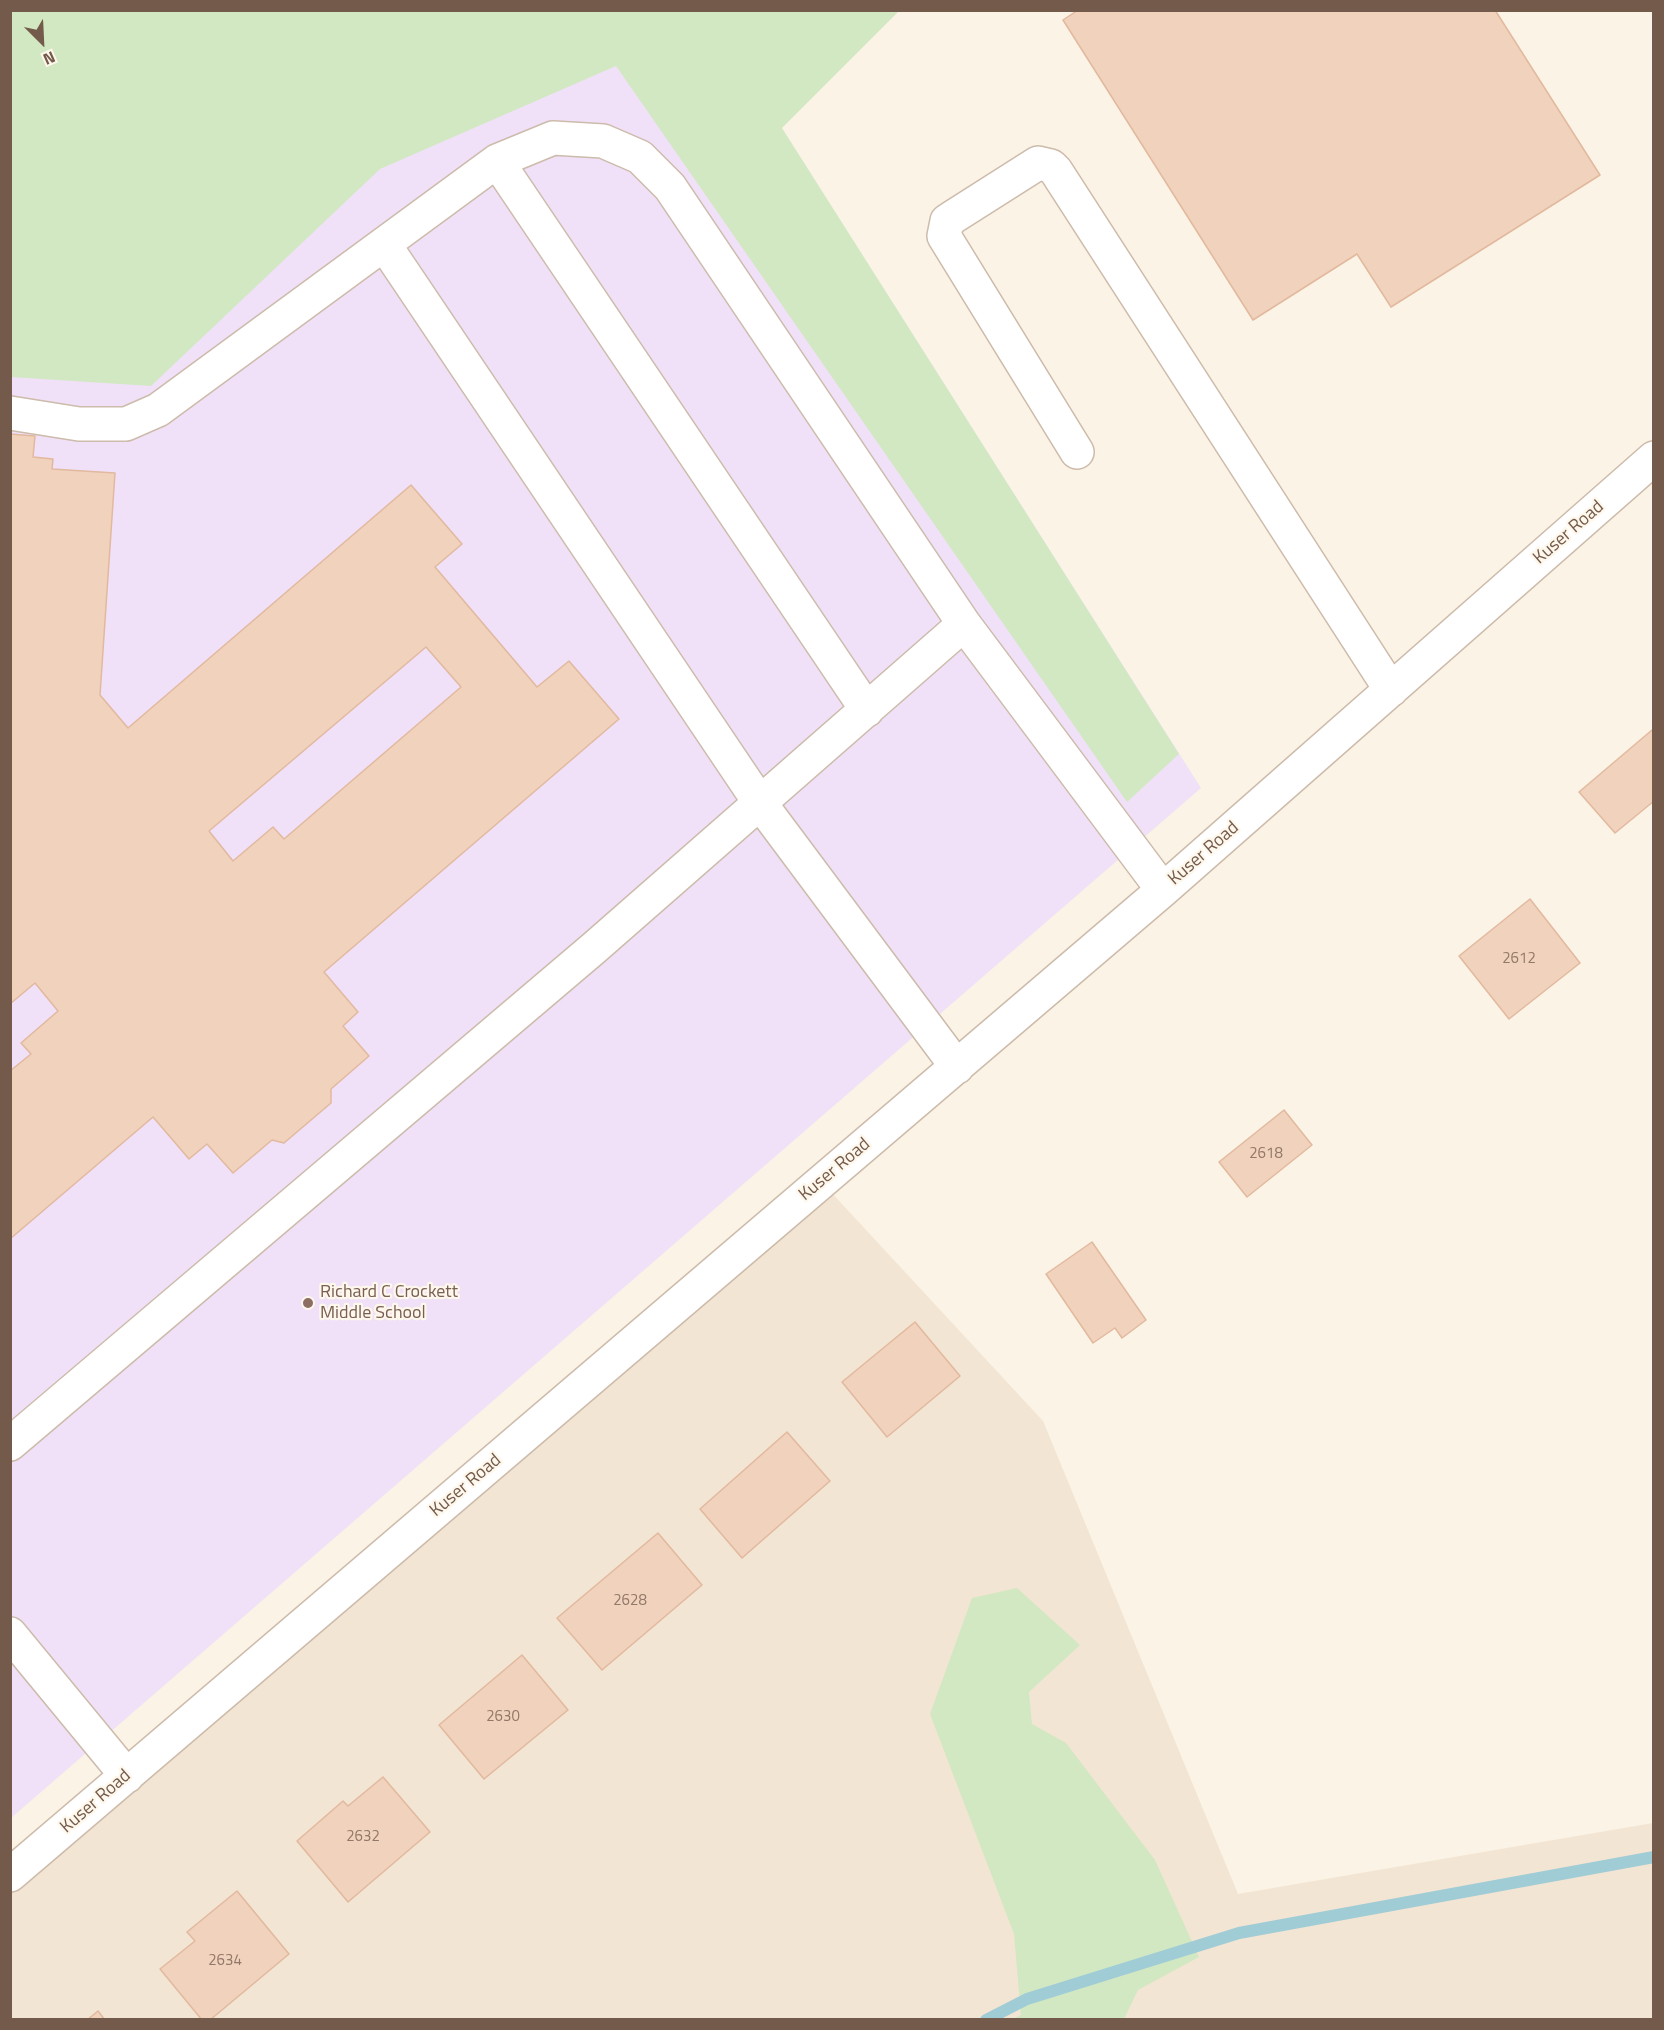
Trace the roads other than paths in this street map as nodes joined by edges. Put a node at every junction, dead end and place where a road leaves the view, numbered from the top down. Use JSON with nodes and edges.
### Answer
{"nodes":[{"id":1,"x":497,"y":161,"type":"junction"},
{"id":2,"x":384,"y":244,"type":"junction"},
{"id":3,"x":10,"y":413,"type":"edge"},
{"id":4,"x":1077,"y":452,"type":"dead end"},
{"id":5,"x":1653,"y":458,"type":"edge"},
{"id":6,"x":964,"y":624,"type":"junction"},
{"id":7,"x":1391,"y":690,"type":"junction"},
{"id":8,"x":867,"y":710,"type":"junction"},
{"id":9,"x":760,"y":803,"type":"junction"},
{"id":10,"x":1163,"y":891,"type":"junction"},
{"id":11,"x":957,"y":1067,"type":"junction"},
{"id":12,"x":10,"y":1444,"type":"edge"},
{"id":13,"x":10,"y":1634,"type":"edge"},
{"id":14,"x":127,"y":1776,"type":"junction"},
{"id":15,"x":10,"y":1875,"type":"edge"}],
"edges":[{"from":1,"to":2,"type":"street"},
{"from":1,"to":6,"type":"street"},
{"from":1,"to":8,"type":"street"},
{"from":2,"to":3,"type":"street"},
{"from":2,"to":9,"type":"street"},
{"from":4,"to":7,"type":"street"},
{"from":5,"to":7,"type":"street","name":"Kuser Road"},
{"from":6,"to":8,"type":"street"},
{"from":6,"to":10,"type":"street"},
{"from":7,"to":10,"type":"street","name":"Kuser Road"},
{"from":8,"to":9,"type":"street"},
{"from":9,"to":11,"type":"street"},
{"from":9,"to":12,"type":"street"},
{"from":10,"to":11,"type":"street","name":"Kuser Road"},
{"from":11,"to":14,"type":"street","name":"Kuser Road"},
{"from":13,"to":14,"type":"street"},
{"from":14,"to":15,"type":"street","name":"Kuser Road"}]}
